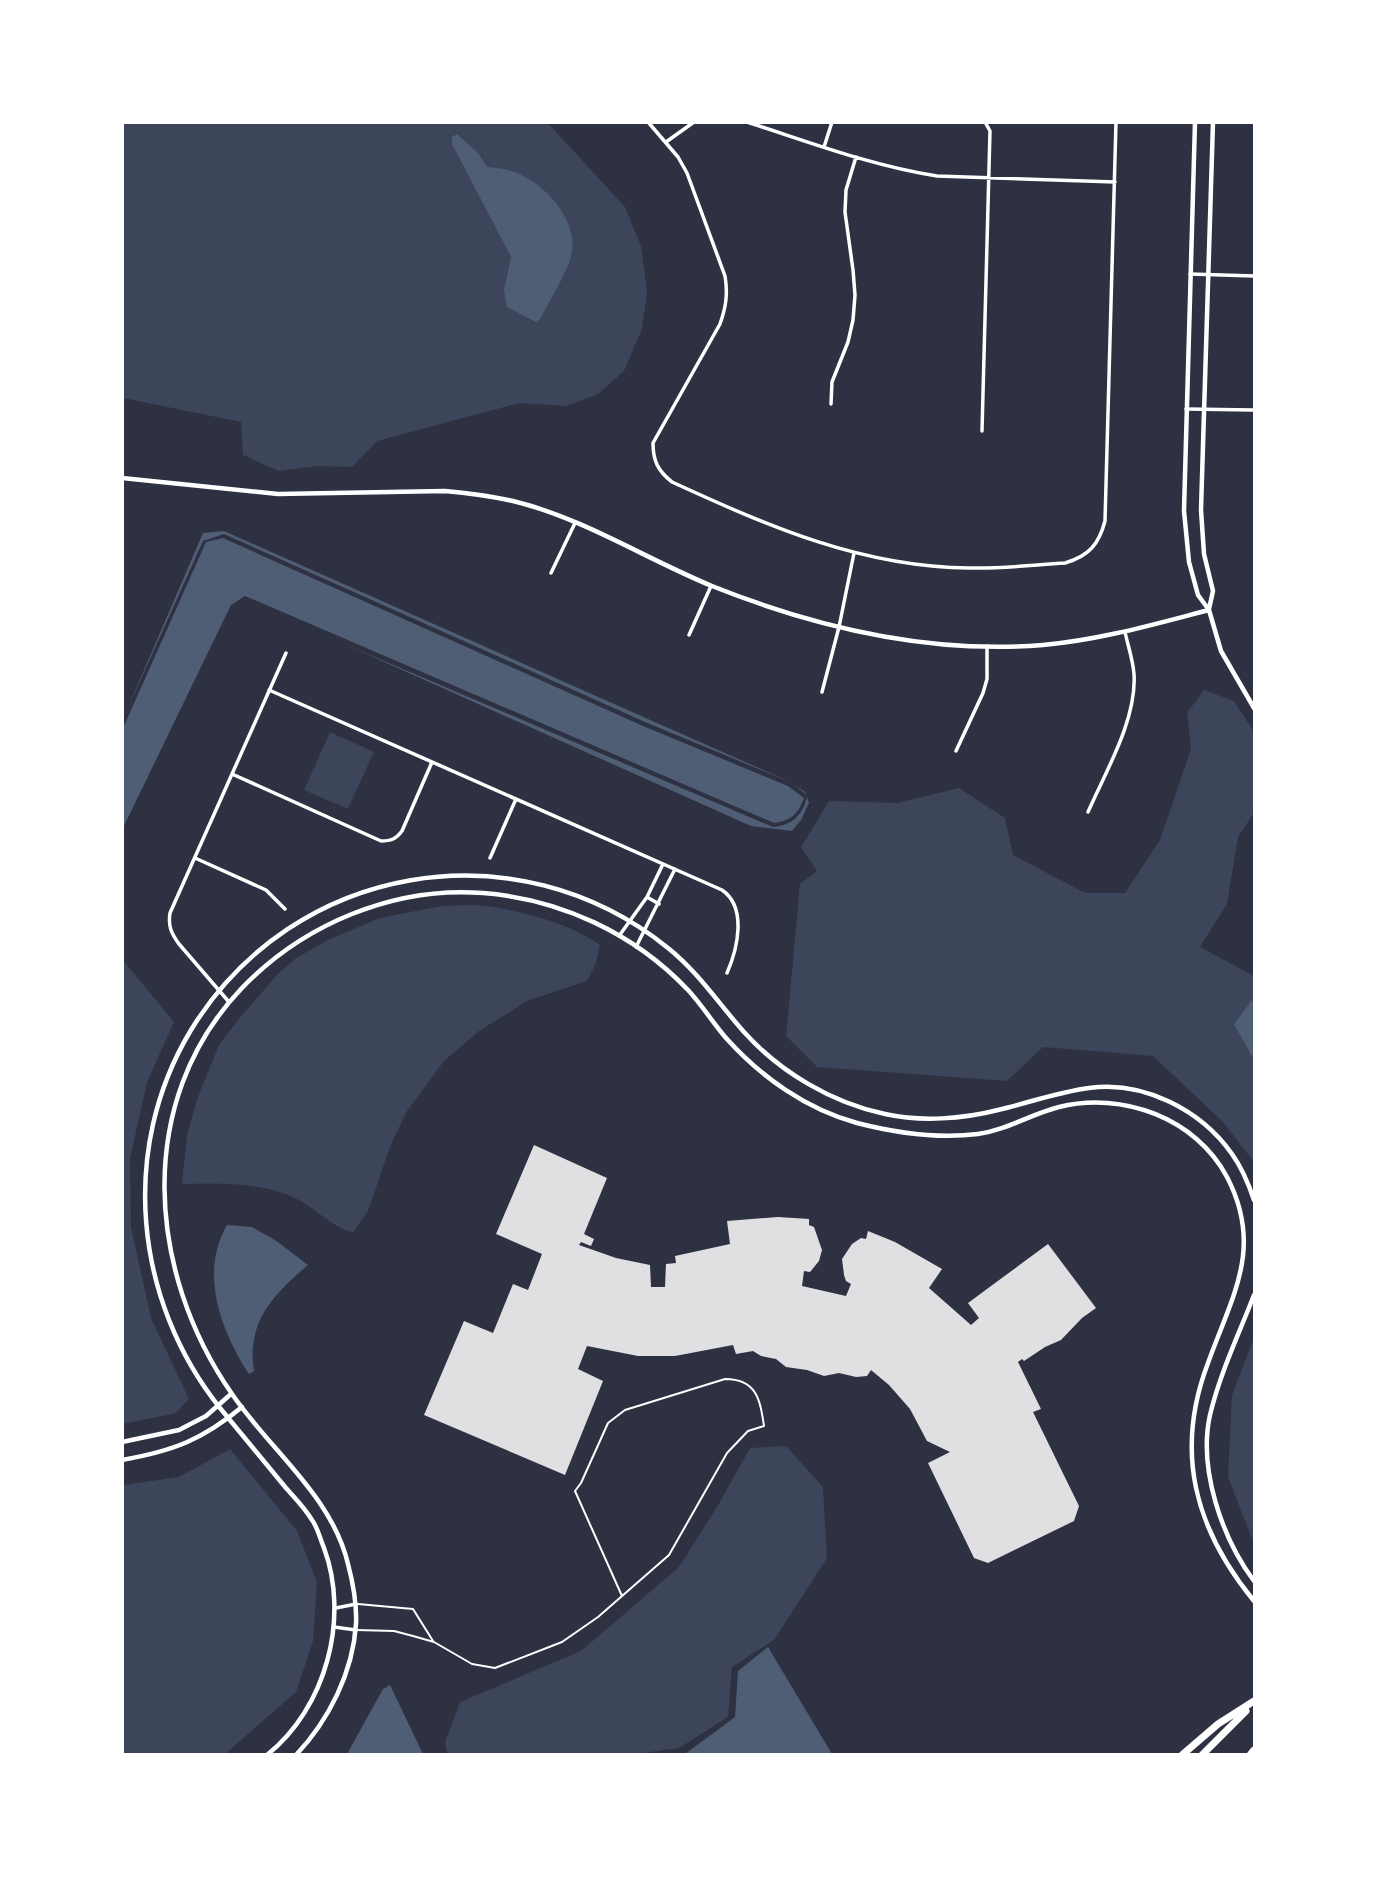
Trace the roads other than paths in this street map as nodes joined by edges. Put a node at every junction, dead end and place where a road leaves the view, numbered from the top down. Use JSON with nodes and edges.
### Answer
{"nodes":[{"id":1,"x":648,"y":122,"type":"edge"},
{"id":2,"x":694,"y":122,"type":"edge"},
{"id":3,"x":747,"y":122,"type":"edge"},
{"id":4,"x":832,"y":122,"type":"edge"},
{"id":5,"x":985,"y":122,"type":"edge"},
{"id":6,"x":1116,"y":122,"type":"edge"},
{"id":7,"x":1195,"y":122,"type":"edge"},
{"id":8,"x":1213,"y":122,"type":"edge"},
{"id":9,"x":666,"y":142,"type":"junction"},
{"id":10,"x":824,"y":147,"type":"junction"},
{"id":11,"x":856,"y":157,"type":"junction"},
{"id":12,"x":988,"y":177,"type":"junction"},
{"id":13,"x":1115,"y":182,"type":"junction"},
{"id":14,"x":1190,"y":274,"type":"junction"},
{"id":15,"x":1208,"y":274,"type":"junction"},
{"id":16,"x":1255,"y":276,"type":"edge"},
{"id":17,"x":831,"y":404,"type":"dead end"},
{"id":18,"x":1186,"y":409,"type":"junction"},
{"id":19,"x":1202,"y":409,"type":"junction"},
{"id":20,"x":1255,"y":410,"type":"edge"},
{"id":21,"x":982,"y":431,"type":"dead end"},
{"id":22,"x":122,"y":478,"type":"edge"},
{"id":23,"x":575,"y":523,"type":"junction"},
{"id":24,"x":853,"y":553,"type":"junction"},
{"id":25,"x":551,"y":573,"type":"dead end"},
{"id":26,"x":711,"y":586,"type":"junction"},
{"id":27,"x":1209,"y":610,"type":"junction"},
{"id":28,"x":839,"y":627,"type":"junction"},
{"id":29,"x":1125,"y":632,"type":"junction"},
{"id":30,"x":689,"y":635,"type":"dead end"},
{"id":31,"x":987,"y":646,"type":"junction"},
{"id":32,"x":286,"y":653,"type":"dead end"},
{"id":33,"x":269,"y":690,"type":"junction"},
{"id":34,"x":822,"y":692,"type":"dead end"},
{"id":35,"x":1255,"y":708,"type":"edge"},
{"id":36,"x":956,"y":751,"type":"dead end"},
{"id":37,"x":432,"y":762,"type":"junction"},
{"id":38,"x":232,"y":774,"type":"junction"},
{"id":39,"x":516,"y":799,"type":"junction"},
{"id":40,"x":1088,"y":811,"type":"dead end"},
{"id":41,"x":195,"y":858,"type":"junction"},
{"id":42,"x":490,"y":858,"type":"dead end"},
{"id":43,"x":663,"y":864,"type":"junction"},
{"id":44,"x":675,"y":869,"type":"junction"},
{"id":45,"x":647,"y":897,"type":"junction"},
{"id":46,"x":659,"y":904,"type":"junction"},
{"id":47,"x":285,"y":909,"type":"dead end"},
{"id":48,"x":630,"y":921,"type":"junction"},
{"id":49,"x":643,"y":930,"type":"junction"},
{"id":50,"x":619,"y":936,"type":"junction"},
{"id":51,"x":636,"y":947,"type":"junction"},
{"id":52,"x":727,"y":973,"type":"dead end"},
{"id":53,"x":218,"y":990,"type":"junction"},
{"id":54,"x":229,"y":1002,"type":"junction"},
{"id":55,"x":1255,"y":1200,"type":"edge"},
{"id":56,"x":1255,"y":1295,"type":"edge"},
{"id":57,"x":231,"y":1394,"type":"junction"},
{"id":58,"x":218,"y":1405,"type":"junction"},
{"id":59,"x":242,"y":1407,"type":"junction"},
{"id":60,"x":229,"y":1417,"type":"junction"},
{"id":61,"x":122,"y":1442,"type":"edge"},
{"id":62,"x":122,"y":1460,"type":"edge"},
{"id":63,"x":1255,"y":1581,"type":"edge"},
{"id":64,"x":622,"y":1597,"type":"junction"},
{"id":65,"x":1255,"y":1601,"type":"edge"},
{"id":66,"x":356,"y":1604,"type":"junction"},
{"id":67,"x":336,"y":1608,"type":"junction"},
{"id":68,"x":334,"y":1628,"type":"junction"},
{"id":69,"x":356,"y":1630,"type":"junction"},
{"id":70,"x":434,"y":1642,"type":"junction"},
{"id":71,"x":1255,"y":1702,"type":"edge"},
{"id":72,"x":1255,"y":1751,"type":"edge"},
{"id":73,"x":267,"y":1755,"type":"edge"},
{"id":74,"x":296,"y":1755,"type":"edge"},
{"id":75,"x":1182,"y":1755,"type":"edge"},
{"id":76,"x":1202,"y":1755,"type":"edge"},
{"id":77,"x":1251,"y":1755,"type":"edge"}],
"edges":[{"from":1,"to":9,"type":"street"},
{"from":2,"to":9,"type":"street"},
{"from":3,"to":10,"type":"street"},
{"from":4,"to":10,"type":"street"},
{"from":5,"to":12,"type":"street"},
{"from":6,"to":13,"type":"street"},
{"from":7,"to":14,"type":"street"},
{"from":8,"to":15,"type":"street"},
{"from":9,"to":24,"type":"street"},
{"from":10,"to":11,"type":"street"},
{"from":11,"to":12,"type":"street"},
{"from":11,"to":17,"type":"street"},
{"from":12,"to":13,"type":"street"},
{"from":12,"to":21,"type":"street"},
{"from":13,"to":24,"type":"street"},
{"from":14,"to":15,"type":"street"},
{"from":14,"to":18,"type":"street"},
{"from":15,"to":16,"type":"street"},
{"from":15,"to":19,"type":"street"},
{"from":18,"to":19,"type":"street"},
{"from":18,"to":27,"type":"street"},
{"from":19,"to":20,"type":"street"},
{"from":19,"to":27,"type":"street"},
{"from":22,"to":23,"type":"street"},
{"from":23,"to":25,"type":"street"},
{"from":23,"to":26,"type":"street"},
{"from":24,"to":28,"type":"street"},
{"from":26,"to":28,"type":"street"},
{"from":26,"to":30,"type":"street"},
{"from":27,"to":29,"type":"street"},
{"from":27,"to":35,"type":"street"},
{"from":28,"to":31,"type":"street"},
{"from":28,"to":34,"type":"street"},
{"from":29,"to":31,"type":"street"},
{"from":29,"to":40,"type":"street"},
{"from":31,"to":36,"type":"street"},
{"from":32,"to":33,"type":"street"},
{"from":33,"to":37,"type":"street"},
{"from":33,"to":38,"type":"street"},
{"from":37,"to":38,"type":"street"},
{"from":37,"to":39,"type":"street"},
{"from":38,"to":41,"type":"street"},
{"from":39,"to":42,"type":"street"},
{"from":39,"to":43,"type":"street"},
{"from":41,"to":47,"type":"street"},
{"from":41,"to":53,"type":"street"},
{"from":43,"to":44,"type":"street"},
{"from":43,"to":45,"type":"street"},
{"from":44,"to":46,"type":"street"},
{"from":44,"to":52,"type":"street"},
{"from":45,"to":46,"type":"street"},
{"from":45,"to":48,"type":"street"},
{"from":46,"to":49,"type":"street"},
{"from":48,"to":49,"type":"street"},
{"from":48,"to":50,"type":"street"},
{"from":48,"to":53,"type":"street"},
{"from":49,"to":51,"type":"street"},
{"from":49,"to":55,"type":"street"},
{"from":50,"to":51,"type":"street"},
{"from":50,"to":54,"type":"street"},
{"from":51,"to":65,"type":"street"},
{"from":53,"to":54,"type":"street"},
{"from":53,"to":58,"type":"street"},
{"from":54,"to":57,"type":"street"},
{"from":56,"to":63,"type":"street"},
{"from":57,"to":58,"type":"street"},
{"from":57,"to":59,"type":"street"},
{"from":58,"to":60,"type":"street"},
{"from":58,"to":61,"type":"street"},
{"from":59,"to":60,"type":"street"},
{"from":59,"to":66,"type":"street"},
{"from":60,"to":62,"type":"street"},
{"from":60,"to":67,"type":"street"},
{"from":64,"to":64,"type":"lane"},
{"from":64,"to":70,"type":"lane"},
{"from":66,"to":67,"type":"street"},
{"from":66,"to":69,"type":"street"},
{"from":66,"to":70,"type":"lane"},
{"from":67,"to":68,"type":"street"},
{"from":68,"to":69,"type":"street"},
{"from":68,"to":73,"type":"street"},
{"from":69,"to":70,"type":"lane"},
{"from":69,"to":74,"type":"street"},
{"from":71,"to":75,"type":"highway"},
{"from":71,"to":76,"type":"highway"},
{"from":72,"to":77,"type":"highway"}]}
